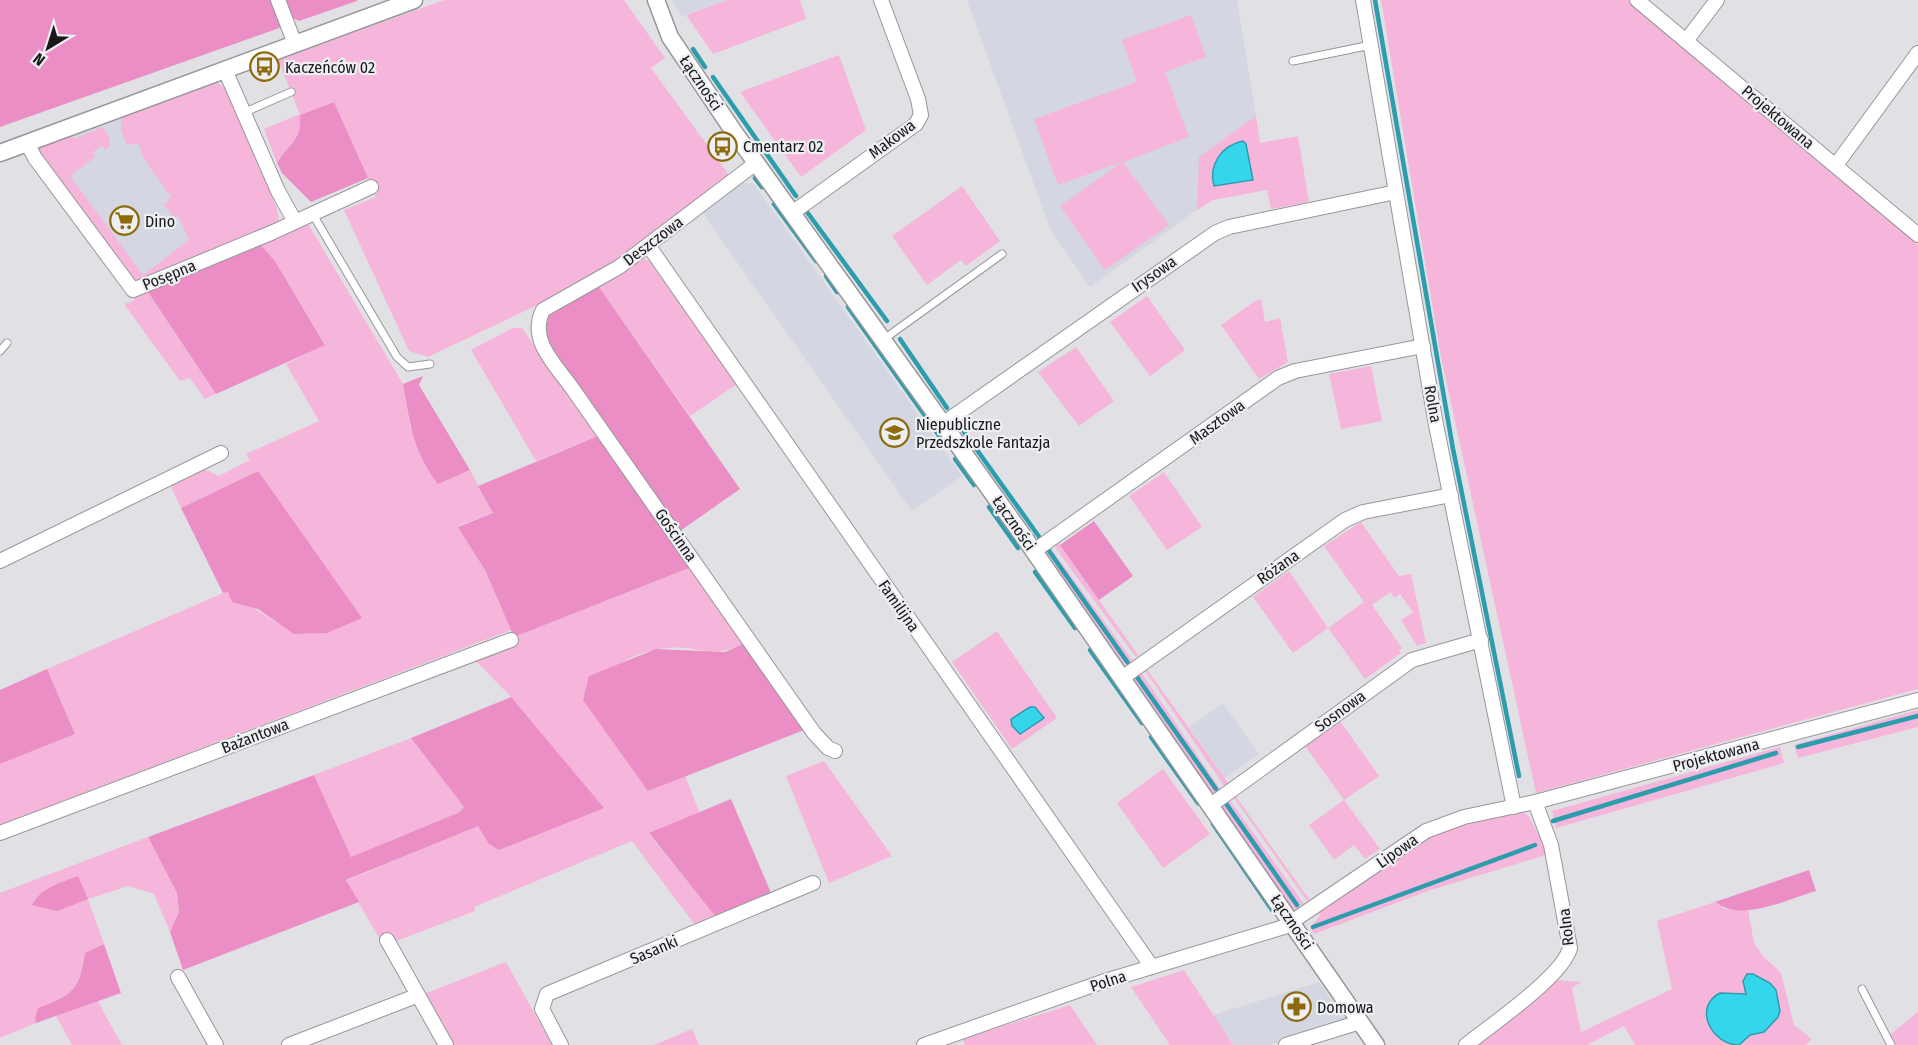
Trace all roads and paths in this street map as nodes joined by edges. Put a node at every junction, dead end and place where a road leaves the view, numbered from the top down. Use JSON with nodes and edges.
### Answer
{"nodes":[{"id":1,"x":278,"y":0,"type":"edge"},
{"id":2,"x":414,"y":0,"type":"edge"},
{"id":3,"x":656,"y":0,"type":"edge"},
{"id":4,"x":881,"y":0,"type":"edge"},
{"id":5,"x":1363,"y":0,"type":"edge"},
{"id":6,"x":1637,"y":0,"type":"edge"},
{"id":7,"x":1716,"y":0,"type":"edge"},
{"id":8,"x":1686,"y":40,"type":"junction"},
{"id":9,"x":294,"y":44,"type":"junction"},
{"id":10,"x":1371,"y":45,"type":"junction"},
{"id":11,"x":1918,"y":53,"type":"edge"},
{"id":12,"x":1293,"y":61,"type":"dead end"},
{"id":13,"x":225,"y":70,"type":"junction"},
{"id":14,"x":291,"y":92,"type":"dead end"},
{"id":15,"x":243,"y":113,"type":"junction"},
{"id":16,"x":27,"y":143,"type":"junction"},
{"id":17,"x":0,"y":153,"type":"edge"},
{"id":18,"x":756,"y":163,"type":"junction"},
{"id":19,"x":1836,"y":165,"type":"junction"},
{"id":20,"x":371,"y":187,"type":"dead end"},
{"id":21,"x":1396,"y":192,"type":"junction"},
{"id":22,"x":312,"y":212,"type":"junction"},
{"id":23,"x":792,"y":213,"type":"junction"},
{"id":24,"x":294,"y":220,"type":"junction"},
{"id":25,"x":1918,"y":235,"type":"edge"},
{"id":26,"x":648,"y":245,"type":"junction"},
{"id":27,"x":1002,"y":254,"type":"dead end"},
{"id":28,"x":543,"y":310,"type":"joint"},
{"id":29,"x":884,"y":339,"type":"junction"},
{"id":30,"x":7,"y":343,"type":"dead end"},
{"id":31,"x":1423,"y":346,"type":"junction"},
{"id":32,"x":0,"y":351,"type":"edge"},
{"id":33,"x":430,"y":364,"type":"dead end"},
{"id":34,"x":944,"y":423,"type":"junction"},
{"id":35,"x":220,"y":453,"type":"dead end"},
{"id":36,"x":1451,"y":495,"type":"junction"},
{"id":37,"x":1034,"y":551,"type":"junction"},
{"id":38,"x":0,"y":561,"type":"edge"},
{"id":39,"x":511,"y":640,"type":"dead end"},
{"id":40,"x":1481,"y":640,"type":"junction"},
{"id":41,"x":1122,"y":678,"type":"junction"},
{"id":42,"x":1918,"y":700,"type":"edge"},
{"id":43,"x":835,"y":751,"type":"dead end"},
{"id":44,"x":1535,"y":802,"type":"junction"},
{"id":45,"x":1211,"y":805,"type":"junction"},
{"id":46,"x":1514,"y":807,"type":"junction"},
{"id":47,"x":0,"y":833,"type":"edge"},
{"id":48,"x":813,"y":883,"type":"dead end"},
{"id":49,"x":1293,"y":923,"type":"junction"},
{"id":50,"x":387,"y":940,"type":"dead end"},
{"id":51,"x":1152,"y":967,"type":"junction"},
{"id":52,"x":178,"y":977,"type":"dead end"},
{"id":53,"x":1862,"y":989,"type":"dead end"},
{"id":54,"x":411,"y":998,"type":"dead end"},
{"id":55,"x":1360,"y":1022,"type":"junction"},
{"id":56,"x":216,"y":1045,"type":"edge"},
{"id":57,"x":289,"y":1045,"type":"edge"},
{"id":58,"x":446,"y":1045,"type":"edge"},
{"id":59,"x":561,"y":1045,"type":"edge"},
{"id":60,"x":924,"y":1045,"type":"edge"},
{"id":61,"x":1286,"y":1045,"type":"edge"},
{"id":62,"x":1376,"y":1045,"type":"edge"},
{"id":63,"x":1466,"y":1045,"type":"edge"},
{"id":64,"x":1891,"y":1045,"type":"edge"}],
"edges":[{"from":1,"to":9,"type":"street"},
{"from":2,"to":9,"type":"street"},
{"from":3,"to":18,"type":"street","name":"Łączności"},
{"from":4,"to":23,"type":"street","name":"Makowa"},
{"from":5,"to":10,"type":"street","name":"Rolna"},
{"from":6,"to":8,"type":"street","name":"Projektowana"},
{"from":7,"to":8,"type":"street"},
{"from":8,"to":19,"type":"street","name":"Projektowana"},
{"from":9,"to":13,"type":"street"},
{"from":10,"to":12,"type":"lane"},
{"from":10,"to":21,"type":"street","name":"Rolna"},
{"from":11,"to":19,"type":"street"},
{"from":13,"to":15,"type":"street"},
{"from":13,"to":16,"type":"street"},
{"from":14,"to":15,"type":"lane"},
{"from":15,"to":24,"type":"street"},
{"from":16,"to":17,"type":"street"},
{"from":16,"to":24,"type":"street","name":"Posępna"},
{"from":18,"to":23,"type":"street","name":"Łączności"},
{"from":18,"to":26,"type":"street","name":"Deszczowa"},
{"from":19,"to":25,"type":"street","name":"Projektowana"},
{"from":20,"to":22,"type":"street","name":"Posępna"},
{"from":21,"to":31,"type":"street","name":"Rolna"},
{"from":21,"to":34,"type":"street","name":"Irysowa"},
{"from":22,"to":24,"type":"street","name":"Posępna"},
{"from":22,"to":33,"type":"lane"},
{"from":23,"to":29,"type":"street","name":"Łączności"},
{"from":26,"to":28,"type":"street","name":"Deszczowa"},
{"from":26,"to":51,"type":"street","name":"Familijna"},
{"from":27,"to":29,"type":"lane"},
{"from":28,"to":43,"type":"street","name":"Gościnna"},
{"from":29,"to":34,"type":"street","name":"Łączności"},
{"from":30,"to":32,"type":"lane"},
{"from":31,"to":36,"type":"street","name":"Rolna"},
{"from":31,"to":37,"type":"street","name":"Masztowa"},
{"from":34,"to":37,"type":"street","name":"Łączności"},
{"from":35,"to":38,"type":"street"},
{"from":36,"to":40,"type":"street","name":"Rolna"},
{"from":36,"to":41,"type":"street","name":"Różana"},
{"from":37,"to":41,"type":"street","name":"Łączności"},
{"from":39,"to":47,"type":"street","name":"Bażantowa"},
{"from":40,"to":45,"type":"street","name":"Sosnowa"},
{"from":40,"to":46,"type":"street","name":"Rolna"},
{"from":41,"to":45,"type":"street","name":"Łączności"},
{"from":42,"to":44,"type":"street","name":"Projektowana"},
{"from":44,"to":46,"type":"street","name":"Projektowana"},
{"from":44,"to":63,"type":"street","name":"Rolna"},
{"from":45,"to":49,"type":"street","name":"Łączności"},
{"from":46,"to":49,"type":"street","name":"Lipowa"},
{"from":48,"to":59,"type":"street","name":"Sasanki"},
{"from":49,"to":51,"type":"street","name":"Polna"},
{"from":49,"to":55,"type":"street","name":"Łączności"},
{"from":50,"to":58,"type":"street"},
{"from":51,"to":60,"type":"street","name":"Polna"},
{"from":52,"to":56,"type":"street"},
{"from":53,"to":64,"type":"lane"},
{"from":54,"to":57,"type":"street"},
{"from":55,"to":61,"type":"street"},
{"from":55,"to":62,"type":"street","name":"Łączności"}]}
